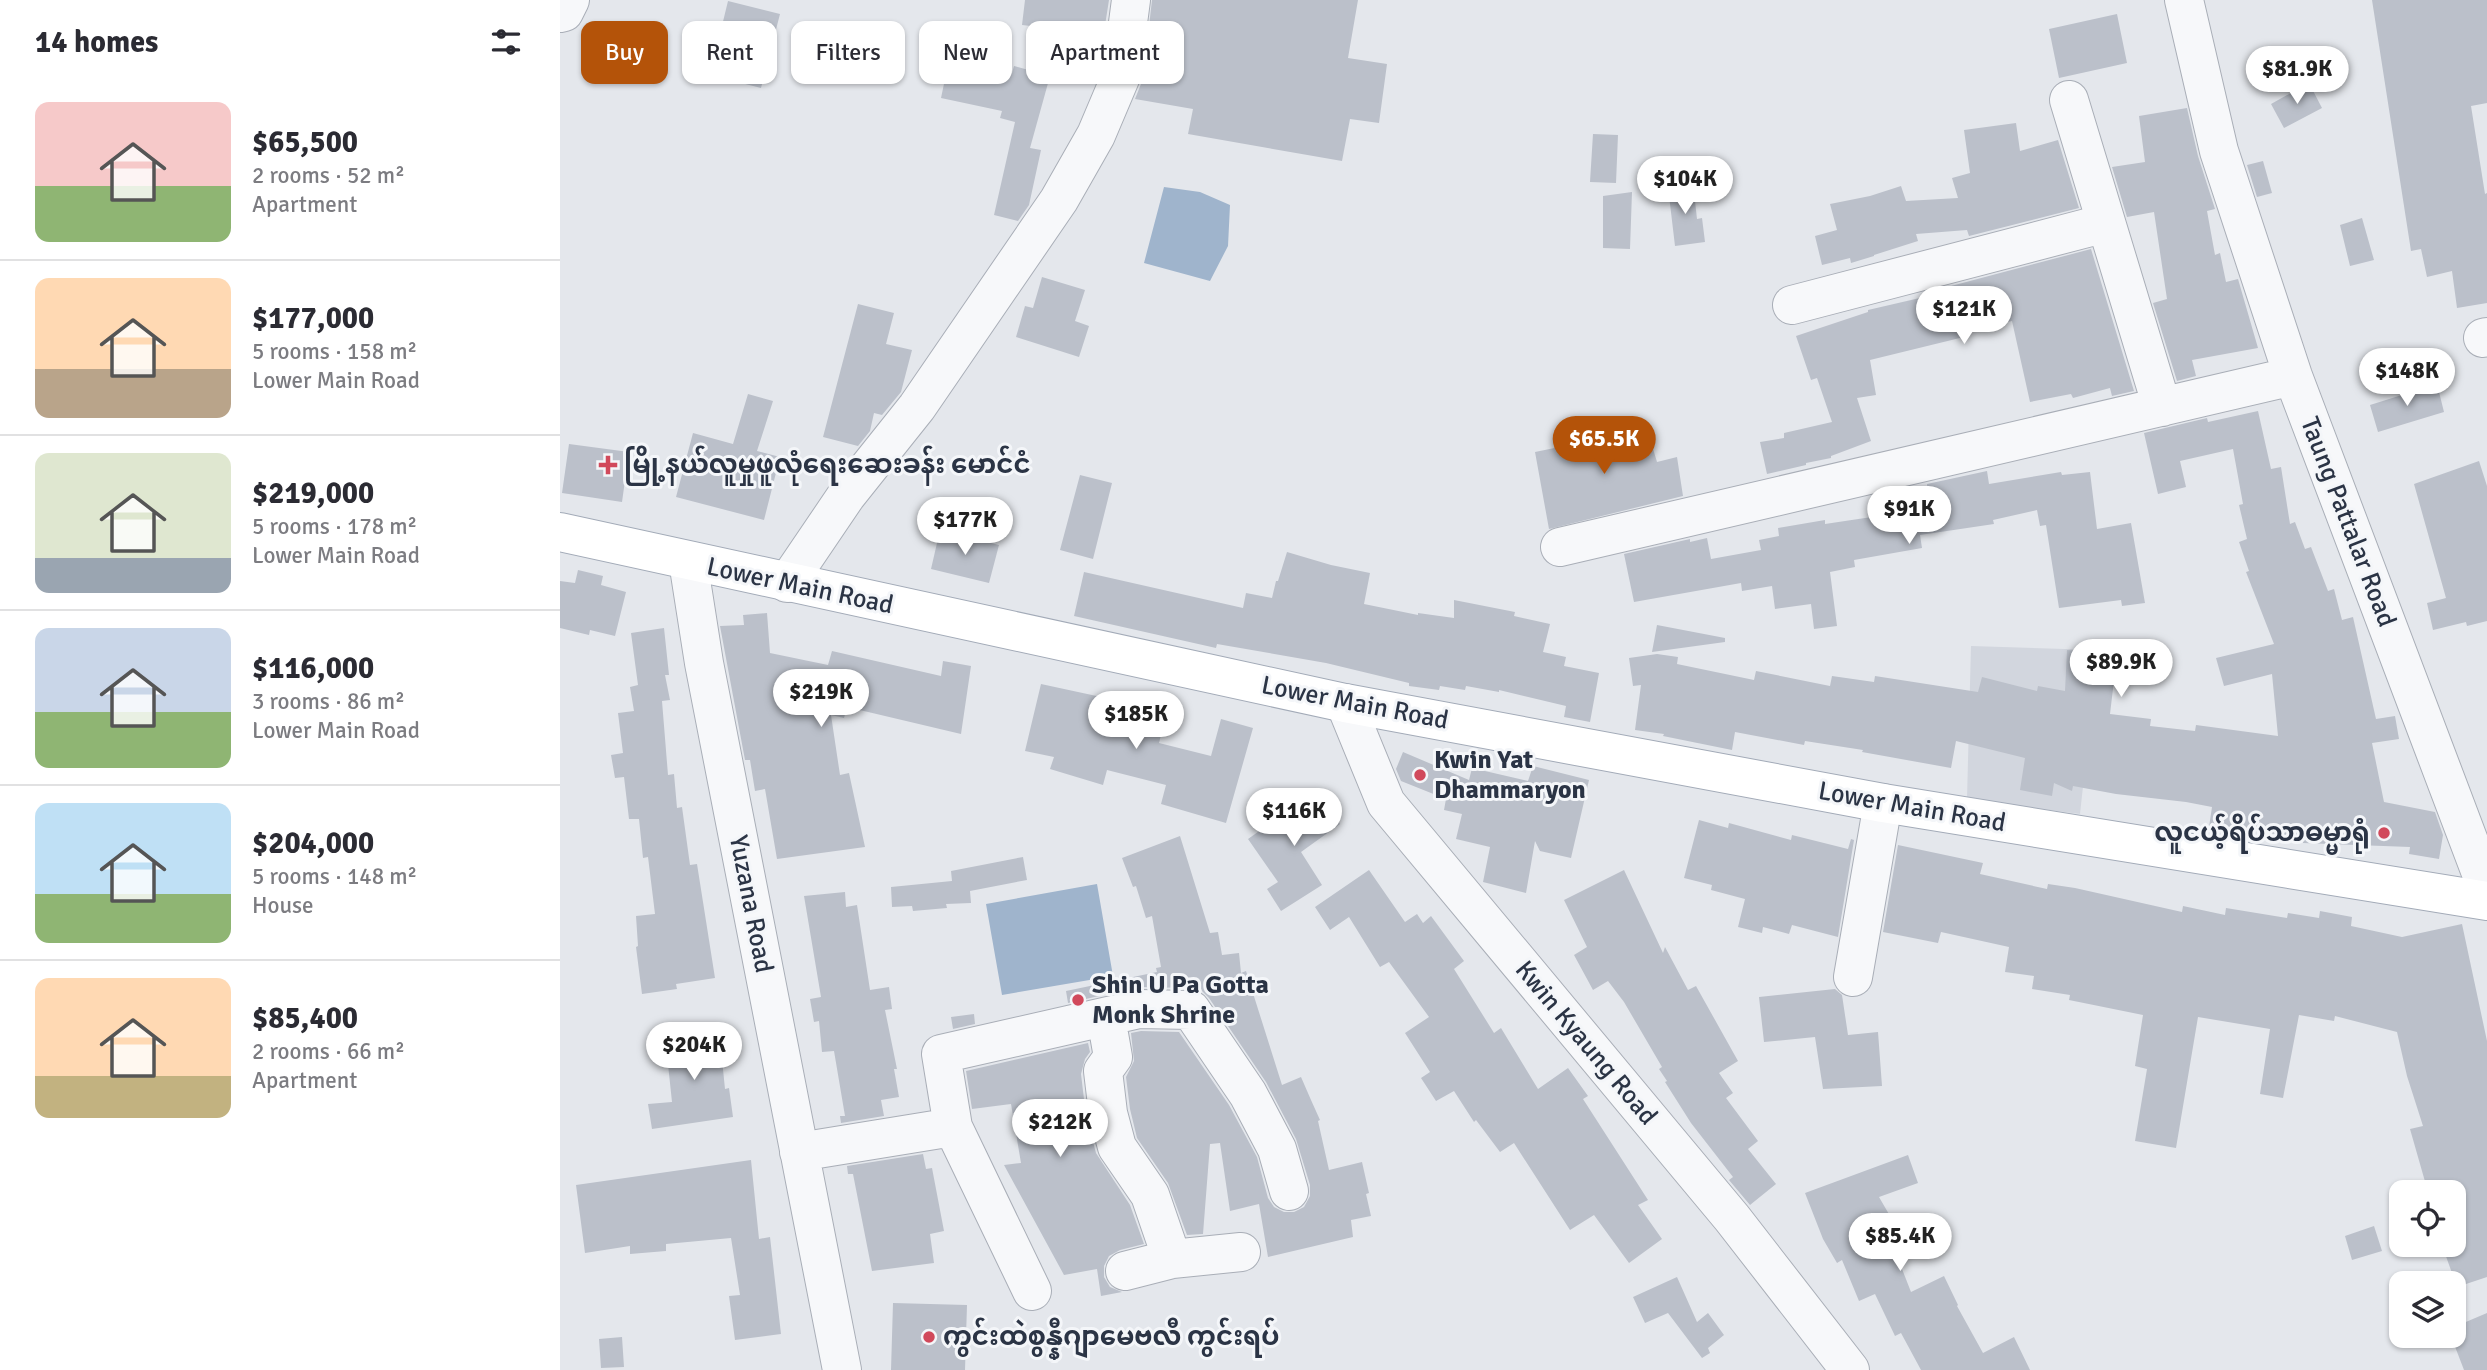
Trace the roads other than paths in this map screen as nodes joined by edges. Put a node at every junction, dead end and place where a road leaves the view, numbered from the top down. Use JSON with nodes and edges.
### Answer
{"nodes":[{"id":1,"x":570,"y":0,"type":"edge"},
{"id":2,"x":1131,"y":0,"type":"edge"},
{"id":3,"x":2185,"y":0,"type":"edge"},
{"id":4,"x":560,"y":13,"type":"edge"},
{"id":5,"x":2069,"y":100,"type":"dead end"},
{"id":6,"x":2106,"y":223,"type":"junction"},
{"id":7,"x":1792,"y":305,"type":"dead end"},
{"id":8,"x":2293,"y":376,"type":"junction"},
{"id":9,"x":2162,"y":407,"type":"junction"},
{"id":10,"x":560,"y":532,"type":"edge"},
{"id":11,"x":1560,"y":547,"type":"dead end"},
{"id":12,"x":688,"y":561,"type":"junction"},
{"id":13,"x":787,"y":583,"type":"junction"},
{"id":14,"x":1345,"y":703,"type":"junction"},
{"id":15,"x":1883,"y":803,"type":"junction"},
{"id":16,"x":2487,"y":889,"type":"edge"},
{"id":17,"x":2487,"y":901,"type":"edge"},
{"id":18,"x":1853,"y":977,"type":"dead end"},
{"id":19,"x":1106,"y":1017,"type":"junction"},
{"id":20,"x":953,"y":1127,"type":"junction"},
{"id":21,"x":800,"y":1152,"type":"junction"},
{"id":22,"x":1289,"y":1191,"type":"dead end"},
{"id":23,"x":1241,"y":1252,"type":"dead end"},
{"id":24,"x":1172,"y":1259,"type":"junction"},
{"id":25,"x":1125,"y":1271,"type":"dead end"},
{"id":26,"x":1032,"y":1291,"type":"dead end"},
{"id":27,"x":842,"y":1370,"type":"edge"},
{"id":28,"x":1850,"y":1370,"type":"edge"}],
"edges":[{"from":1,"to":4,"type":"street"},
{"from":2,"to":13,"type":"street"},
{"from":3,"to":8,"type":"street","name":"Taung Pattalar Road"},
{"from":5,"to":6,"type":"street"},
{"from":6,"to":7,"type":"street"},
{"from":6,"to":9,"type":"street"},
{"from":8,"to":9,"type":"street"},
{"from":8,"to":16,"type":"street","name":"Taung Pattalar Road"},
{"from":9,"to":11,"type":"street"},
{"from":10,"to":12,"type":"main road","name":"Lower Main Road"},
{"from":12,"to":13,"type":"main road","name":"Lower Main Road"},
{"from":12,"to":21,"type":"street","name":"Yuzana Road"},
{"from":13,"to":14,"type":"main road","name":"Lower Main Road"},
{"from":14,"to":15,"type":"main road","name":"Lower Main Road"},
{"from":14,"to":28,"type":"street","name":"Kwin Kyaung Road"},
{"from":15,"to":17,"type":"main road","name":"Lower Main Road"},
{"from":15,"to":18,"type":"street"},
{"from":19,"to":20,"type":"street"},
{"from":19,"to":22,"type":"street"},
{"from":19,"to":24,"type":"street"},
{"from":20,"to":21,"type":"street"},
{"from":20,"to":26,"type":"street"},
{"from":21,"to":27,"type":"street","name":"Yuzana Road"},
{"from":23,"to":24,"type":"street"},
{"from":24,"to":25,"type":"street"}]}
